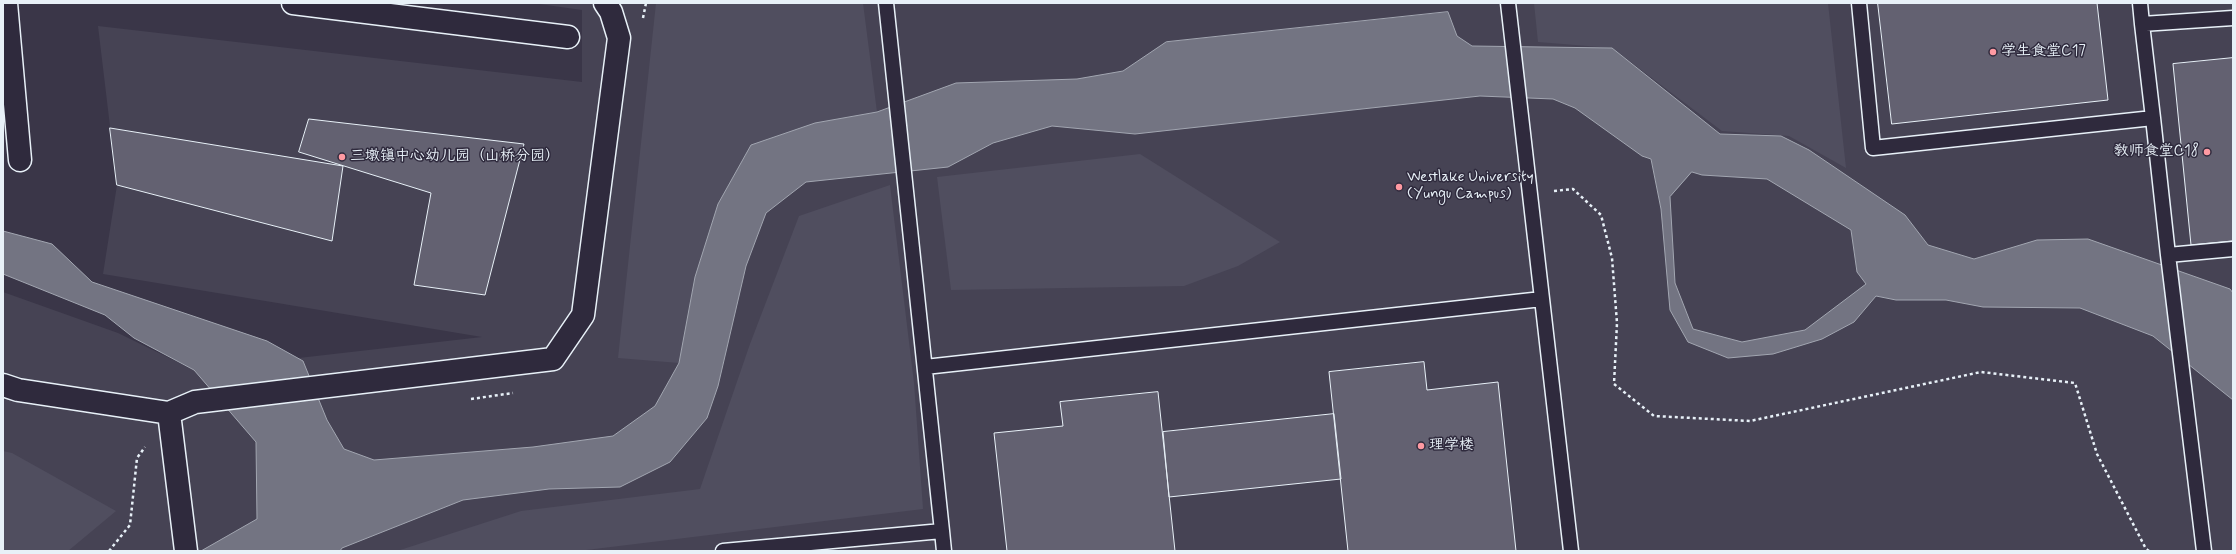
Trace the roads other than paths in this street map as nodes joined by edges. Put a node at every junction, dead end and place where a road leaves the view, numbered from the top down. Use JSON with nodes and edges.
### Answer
{"nodes":[{"id":1,"x":6,"y":3,"type":"edge"},
{"id":2,"x":293,"y":3,"type":"edge"},
{"id":3,"x":605,"y":3,"type":"edge"},
{"id":4,"x":1508,"y":3,"type":"edge"},
{"id":5,"x":1859,"y":3,"type":"edge"},
{"id":6,"x":2140,"y":3,"type":"edge"},
{"id":7,"x":887,"y":7,"type":"edge"},
{"id":8,"x":2233,"y":18,"type":"edge"},
{"id":9,"x":2142,"y":24,"type":"junction"},
{"id":10,"x":568,"y":37,"type":"dead end"},
{"id":11,"x":2153,"y":118,"type":"junction"},
{"id":12,"x":20,"y":160,"type":"dead end"},
{"id":13,"x":2233,"y":249,"type":"edge"},
{"id":14,"x":2168,"y":255,"type":"junction"},
{"id":15,"x":1542,"y":299,"type":"junction"},
{"id":16,"x":925,"y":367,"type":"junction"},
{"id":17,"x":3,"y":385,"type":"edge"},
{"id":18,"x":169,"y":413,"type":"junction"},
{"id":19,"x":942,"y":530,"type":"junction"},
{"id":20,"x":185,"y":542,"type":"edge"},
{"id":21,"x":723,"y":551,"type":"edge"},
{"id":22,"x":944,"y":551,"type":"edge"},
{"id":23,"x":1571,"y":551,"type":"edge"},
{"id":24,"x":2204,"y":551,"type":"edge"}],
"edges":[{"from":1,"to":12,"type":"street"},
{"from":2,"to":10,"type":"street"},
{"from":3,"to":18,"type":"street"},
{"from":4,"to":15,"type":"lane"},
{"from":5,"to":11,"type":"lane"},
{"from":6,"to":9,"type":"lane"},
{"from":7,"to":16,"type":"lane"},
{"from":8,"to":9,"type":"lane"},
{"from":9,"to":11,"type":"lane"},
{"from":11,"to":14,"type":"lane"},
{"from":13,"to":14,"type":"lane"},
{"from":14,"to":24,"type":"lane"},
{"from":15,"to":16,"type":"lane"},
{"from":15,"to":23,"type":"lane"},
{"from":16,"to":19,"type":"lane"},
{"from":17,"to":18,"type":"street"},
{"from":18,"to":20,"type":"street"},
{"from":19,"to":21,"type":"lane"},
{"from":19,"to":22,"type":"lane"}]}
